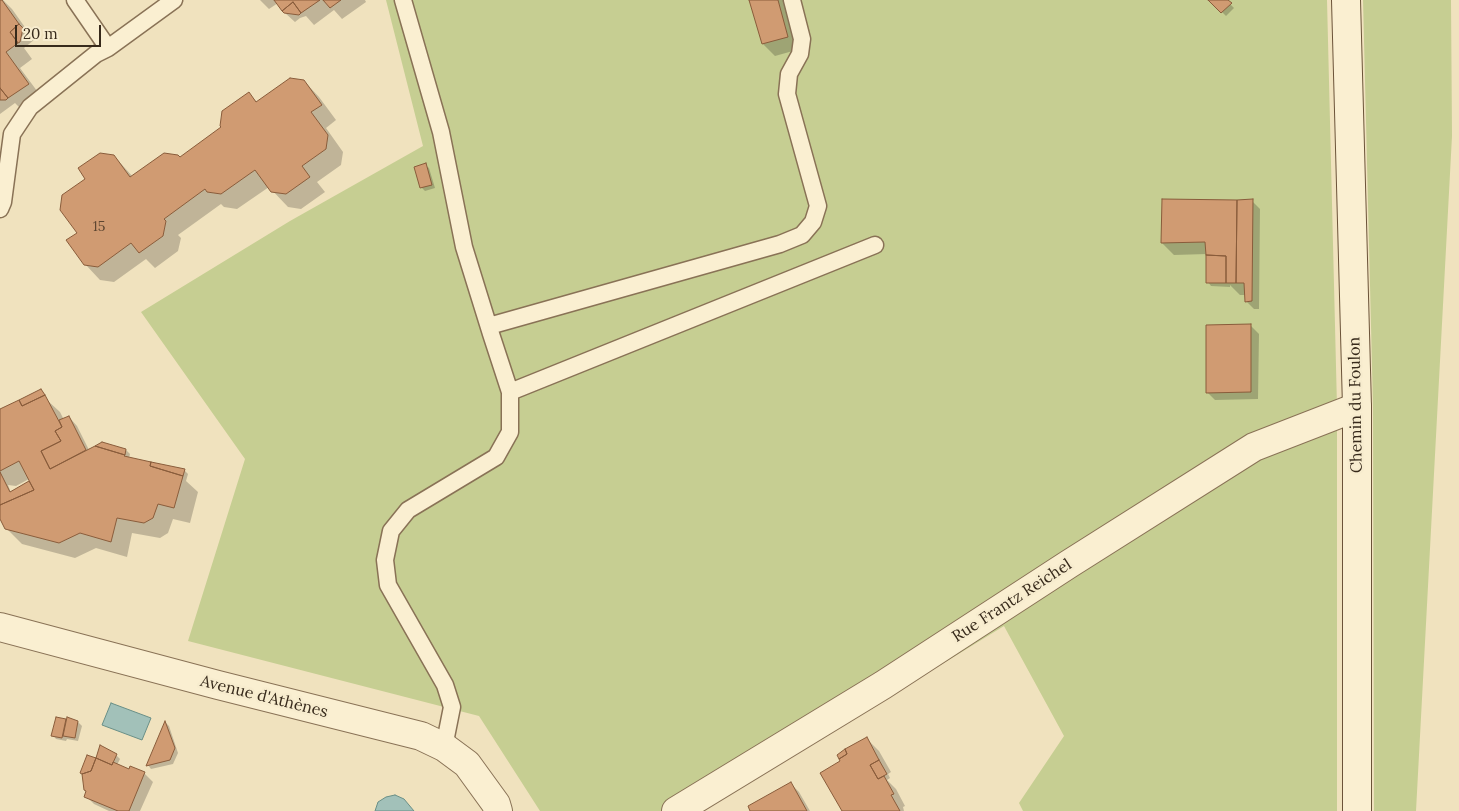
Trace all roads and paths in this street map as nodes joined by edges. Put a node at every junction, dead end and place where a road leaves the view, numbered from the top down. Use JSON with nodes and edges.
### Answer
{"nodes":[{"id":1,"x":75,"y":0,"type":"edge"},
{"id":2,"x":174,"y":0,"type":"edge"},
{"id":3,"x":403,"y":0,"type":"edge"},
{"id":4,"x":792,"y":0,"type":"edge"},
{"id":5,"x":1346,"y":0,"type":"edge"},
{"id":6,"x":108,"y":48,"type":"junction"},
{"id":7,"x":0,"y":209,"type":"edge"},
{"id":8,"x":874,"y":245,"type":"dead end"},
{"id":9,"x":488,"y":326,"type":"junction"},
{"id":10,"x":510,"y":392,"type":"junction"},
{"id":11,"x":1357,"y":407,"type":"junction"},
{"id":12,"x":0,"y":627,"type":"edge"},
{"id":13,"x":444,"y":748,"type":"junction"},
{"id":14,"x":498,"y":811,"type":"edge"},
{"id":15,"x":676,"y":811,"type":"edge"},
{"id":16,"x":1357,"y":811,"type":"edge"}],
"edges":[{"from":1,"to":6,"type":"lane"},
{"from":2,"to":6,"type":"lane"},
{"from":3,"to":9,"type":"lane"},
{"from":4,"to":9,"type":"lane"},
{"from":5,"to":11,"type":"street","name":"Chemin du Foulon"},
{"from":6,"to":7,"type":"lane"},
{"from":8,"to":10,"type":"lane"},
{"from":9,"to":10,"type":"lane"},
{"from":10,"to":13,"type":"lane"},
{"from":11,"to":15,"type":"street","name":"Rue Frantz Reichel"},
{"from":11,"to":16,"type":"street","name":"Chemin du Foulon"},
{"from":12,"to":13,"type":"street","name":"Avenue d'Athènes"},
{"from":13,"to":14,"type":"street","name":"Avenue d'Athènes"}]}
